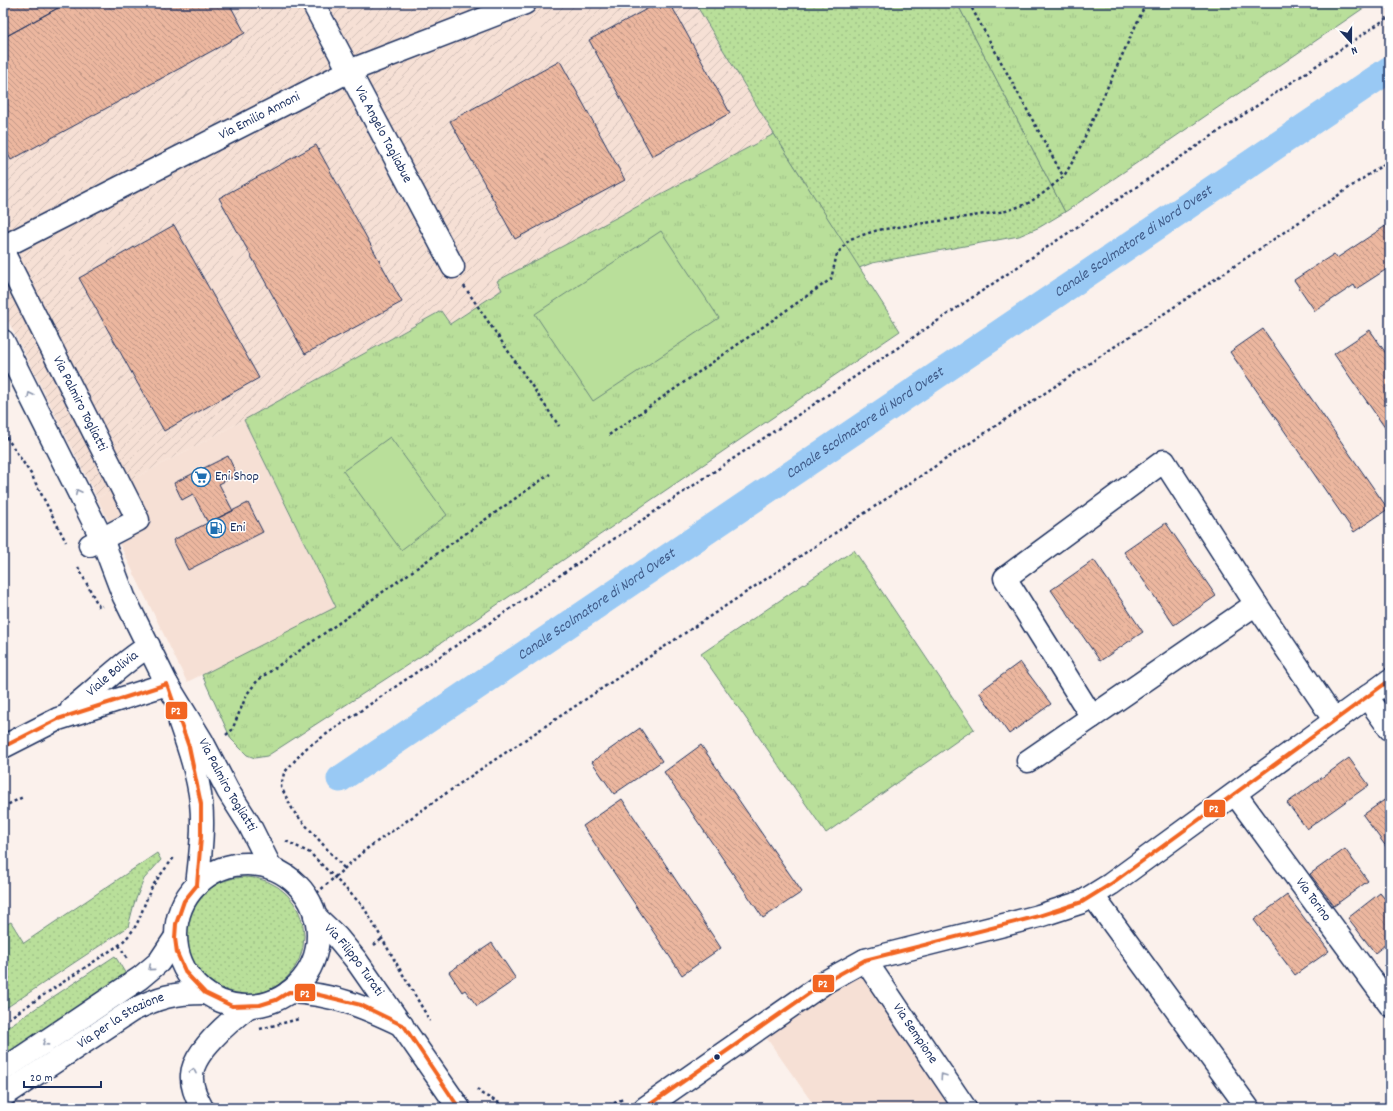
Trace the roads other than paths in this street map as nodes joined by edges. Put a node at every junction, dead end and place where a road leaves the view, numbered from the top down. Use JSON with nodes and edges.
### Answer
{"nodes":[{"id":1,"x":313,"y":3,"type":"edge"},
{"id":2,"x":525,"y":3,"type":"edge"},
{"id":3,"x":349,"y":71,"type":"junction"},
{"id":4,"x":3,"y":247,"type":"edge"},
{"id":5,"x":3,"y":252,"type":"edge"},
{"id":6,"x":453,"y":267,"type":"road end"},
{"id":7,"x":3,"y":340,"type":"edge"},
{"id":8,"x":3,"y":373,"type":"edge"},
{"id":9,"x":96,"y":542,"type":"junction"},
{"id":10,"x":1256,"y":604,"type":"junction"},
{"id":11,"x":148,"y":646,"type":"junction"},
{"id":12,"x":1390,"y":680,"type":"edge"},
{"id":13,"x":166,"y":684,"type":"junction"},
{"id":14,"x":1367,"y":697,"type":"junction"},
{"id":15,"x":1092,"y":717,"type":"junction"},
{"id":16,"x":58,"y":718,"type":"junction"},
{"id":17,"x":1334,"y":721,"type":"junction"},
{"id":18,"x":1390,"y":729,"type":"edge"},
{"id":19,"x":3,"y":747,"type":"edge"},
{"id":20,"x":1028,"y":761,"type":"dead end"},
{"id":21,"x":1236,"y":795,"type":"junction"},
{"id":22,"x":271,"y":868,"type":"junction"},
{"id":23,"x":197,"y":885,"type":"junction"},
{"id":24,"x":1093,"y":896,"type":"junction"},
{"id":25,"x":312,"y":908,"type":"junction"},
{"id":26,"x":175,"y":938,"type":"junction"},
{"id":27,"x":864,"y":960,"type":"junction"},
{"id":28,"x":289,"y":992,"type":"junction"},
{"id":29,"x":205,"y":994,"type":"junction"},
{"id":30,"x":1390,"y":1005,"type":"edge"},
{"id":31,"x":248,"y":1007,"type":"junction"},
{"id":32,"x":404,"y":1026,"type":"junction"},
{"id":33,"x":3,"y":1070,"type":"edge"},
{"id":34,"x":3,"y":1096,"type":"edge"},
{"id":35,"x":460,"y":1105,"type":"edge"},
{"id":36,"x":654,"y":1106,"type":"edge"},
{"id":37,"x":202,"y":1108,"type":"edge"},
{"id":38,"x":964,"y":1108,"type":"edge"},
{"id":39,"x":1248,"y":1108,"type":"edge"}],
"edges":[{"from":1,"to":3,"type":"street","name":"Via Angelo Tagliabue"},
{"from":2,"to":3,"type":"street","name":"Via Emilio Annoni"},
{"from":3,"to":4,"type":"street","name":"Via Emilio Annoni"},
{"from":3,"to":6,"type":"street","name":"Via Angelo Tagliabue"},
{"from":5,"to":9,"type":"street","name":"Via Palmiro Togliatti"},
{"from":9,"to":7,"type":"street","name":"Via Palmiro Togliatti","one_way":true},
{"from":8,"to":9,"type":"street","name":"Via Palmiro Togliatti"},
{"from":9,"to":11,"type":"street","name":"Via Palmiro Togliatti"},
{"from":10,"to":15,"type":"street"},
{"from":10,"to":15,"type":"street"},
{"from":10,"to":17,"type":"street"},
{"from":11,"to":13,"type":"street","name":"Via Palmiro Togliatti"},
{"from":11,"to":16,"type":"street","name":"Viale Bolivia"},
{"from":12,"to":14,"type":"street"},
{"from":13,"to":16,"type":"street","name":"Viale Bolivia"},
{"from":13,"to":22,"type":"street","name":"Via Palmiro Togliatti"},
{"from":13,"to":23,"type":"street","name":"Via Palmiro Togliatti"},
{"from":14,"to":17,"type":"street"},
{"from":14,"to":18,"type":"street"},
{"from":15,"to":20,"type":"street"},
{"from":16,"to":19,"type":"street","name":"Viale Bolivia"},
{"from":17,"to":21,"type":"street"},
{"from":21,"to":24,"type":"street"},
{"from":21,"to":30,"type":"street","name":"Via Torino"},
{"from":22,"to":23,"type":"street"},
{"from":22,"to":25,"type":"street"},
{"from":23,"to":26,"type":"street"},
{"from":24,"to":27,"type":"street"},
{"from":24,"to":39,"type":"street"},
{"from":25,"to":28,"type":"street"},
{"from":25,"to":32,"type":"street","name":"Via Filippo Turati"},
{"from":26,"to":29,"type":"street"},
{"from":26,"to":33,"type":"street","name":"Via per la Stazione","one_way":true},
{"from":27,"to":36,"type":"street"},
{"from":38,"to":27,"type":"street","name":"Via Sempione","one_way":true},
{"from":28,"to":31,"type":"street"},
{"from":28,"to":32,"type":"street","name":"Via Filippo Turati"},
{"from":29,"to":31,"type":"street"},
{"from":29,"to":34,"type":"street","name":"Via per la Stazione"},
{"from":37,"to":31,"type":"street","one_way":true},
{"from":32,"to":35,"type":"street","name":"Via Filippo Turati"}]}
